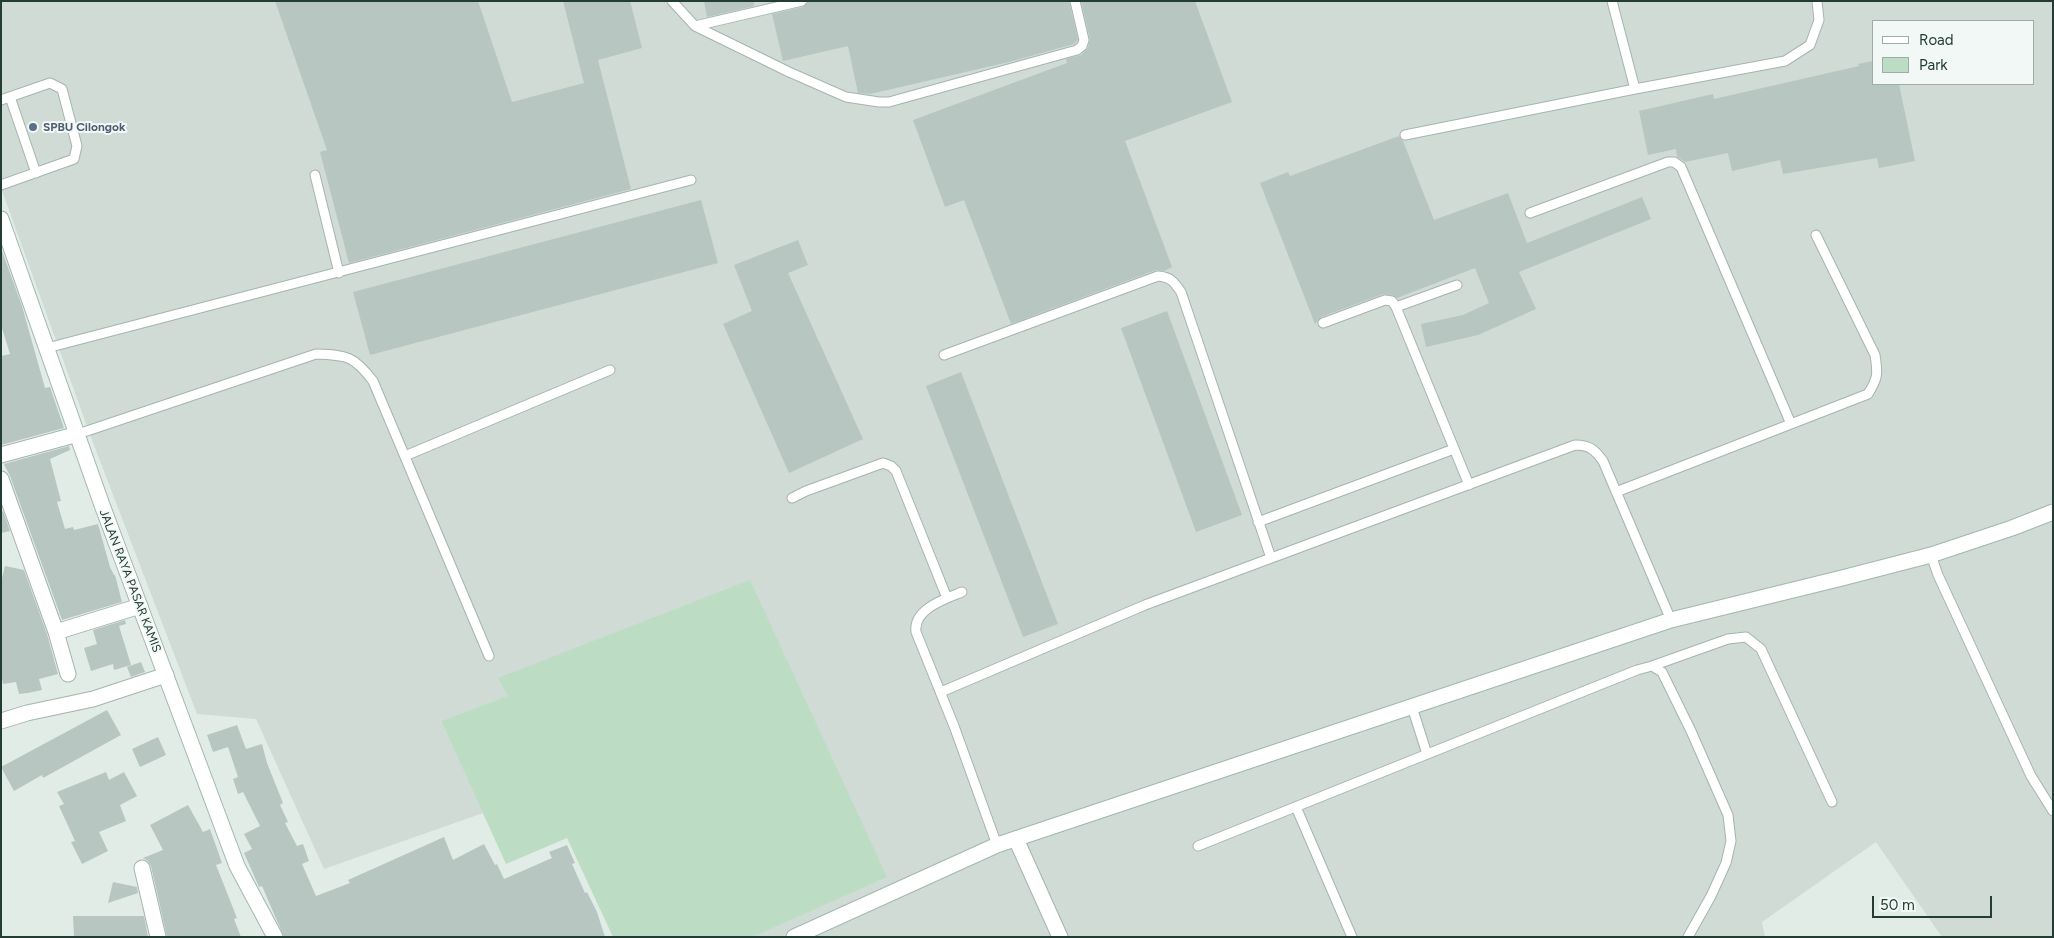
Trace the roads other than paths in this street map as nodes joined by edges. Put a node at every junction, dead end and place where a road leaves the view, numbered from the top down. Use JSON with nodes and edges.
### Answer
{"nodes":[{"id":1,"x":672,"y":1,"type":"edge"},
{"id":2,"x":802,"y":1,"type":"edge"},
{"id":3,"x":1075,"y":1,"type":"edge"},
{"id":4,"x":1612,"y":1,"type":"edge"},
{"id":5,"x":1817,"y":1,"type":"edge"},
{"id":6,"x":695,"y":26,"type":"junction"},
{"id":7,"x":1635,"y":90,"type":"junction"},
{"id":8,"x":6,"y":99,"type":"edge"},
{"id":9,"x":1405,"y":135,"type":"dead end"},
{"id":10,"x":36,"y":173,"type":"junction"},
{"id":11,"x":315,"y":175,"type":"dead end"},
{"id":12,"x":691,"y":180,"type":"dead end"},
{"id":13,"x":1,"y":185,"type":"edge"},
{"id":14,"x":1530,"y":213,"type":"dead end"},
{"id":15,"x":1,"y":219,"type":"edge"},
{"id":16,"x":1816,"y":235,"type":"dead end"},
{"id":17,"x":7,"y":250,"type":"edge"},
{"id":18,"x":339,"y":273,"type":"junction"},
{"id":19,"x":1457,"y":284,"type":"dead end"},
{"id":20,"x":1396,"y":307,"type":"junction"},
{"id":21,"x":1323,"y":323,"type":"dead end"},
{"id":22,"x":47,"y":348,"type":"junction"},
{"id":23,"x":944,"y":355,"type":"dead end"},
{"id":24,"x":610,"y":370,"type":"dead end"},
{"id":25,"x":1791,"y":424,"type":"junction"},
{"id":26,"x":78,"y":434,"type":"junction"},
{"id":27,"x":1454,"y":449,"type":"junction"},
{"id":28,"x":1,"y":455,"type":"edge"},
{"id":29,"x":405,"y":456,"type":"junction"},
{"id":30,"x":1,"y":480,"type":"edge"},
{"id":31,"x":1469,"y":485,"type":"junction"},
{"id":32,"x":1616,"y":492,"type":"junction"},
{"id":33,"x":792,"y":498,"type":"dead end"},
{"id":34,"x":2053,"y":512,"type":"edge"},
{"id":35,"x":1258,"y":522,"type":"junction"},
{"id":36,"x":1931,"y":555,"type":"junction"},
{"id":37,"x":1271,"y":558,"type":"junction"},
{"id":38,"x":962,"y":592,"type":"dead end"},
{"id":39,"x":947,"y":598,"type":"junction"},
{"id":40,"x":140,"y":606,"type":"junction"},
{"id":41,"x":1671,"y":620,"type":"junction"},
{"id":42,"x":56,"y":632,"type":"junction"},
{"id":43,"x":490,"y":656,"type":"dead end"},
{"id":44,"x":1652,"y":666,"type":"junction"},
{"id":45,"x":68,"y":674,"type":"dead end"},
{"id":46,"x":166,"y":675,"type":"junction"},
{"id":47,"x":941,"y":692,"type":"junction"},
{"id":48,"x":1412,"y":707,"type":"junction"},
{"id":49,"x":1,"y":721,"type":"edge"},
{"id":50,"x":1427,"y":754,"type":"junction"},
{"id":51,"x":1832,"y":802,"type":"dead end"},
{"id":52,"x":1296,"y":807,"type":"junction"},
{"id":53,"x":2053,"y":811,"type":"edge"},
{"id":54,"x":1016,"y":839,"type":"junction"},
{"id":55,"x":997,"y":845,"type":"junction"},
{"id":56,"x":1198,"y":846,"type":"dead end"},
{"id":57,"x":142,"y":868,"type":"dead end"},
{"id":58,"x":158,"y":937,"type":"edge"},
{"id":59,"x":275,"y":937,"type":"edge"},
{"id":60,"x":794,"y":937,"type":"edge"},
{"id":61,"x":1060,"y":937,"type":"edge"},
{"id":62,"x":1352,"y":937,"type":"edge"},
{"id":63,"x":1688,"y":937,"type":"edge"}],
"edges":[{"from":1,"to":6,"type":"lane"},
{"from":2,"to":6,"type":"lane"},
{"from":3,"to":6,"type":"lane"},
{"from":4,"to":7,"type":"lane"},
{"from":5,"to":7,"type":"lane"},
{"from":7,"to":9,"type":"lane"},
{"from":8,"to":10,"type":"lane"},
{"from":8,"to":10,"type":"lane"},
{"from":10,"to":13,"type":"lane"},
{"from":11,"to":18,"type":"lane"},
{"from":12,"to":18,"type":"lane"},
{"from":14,"to":25,"type":"lane"},
{"from":15,"to":17,"type":"street","name":"JALAN RAYA PASAR KAMIS"},
{"from":16,"to":25,"type":"lane"},
{"from":17,"to":22,"type":"street","name":"JALAN RAYA PASAR KAMIS"},
{"from":18,"to":22,"type":"lane"},
{"from":19,"to":20,"type":"lane"},
{"from":20,"to":21,"type":"lane"},
{"from":20,"to":27,"type":"lane"},
{"from":22,"to":26,"type":"street","name":"JALAN RAYA PASAR KAMIS"},
{"from":23,"to":35,"type":"lane"},
{"from":24,"to":29,"type":"lane"},
{"from":25,"to":32,"type":"lane"},
{"from":26,"to":28,"type":"street"},
{"from":26,"to":29,"type":"lane"},
{"from":26,"to":40,"type":"street","name":"JALAN RAYA PASAR KAMIS"},
{"from":27,"to":31,"type":"lane"},
{"from":27,"to":35,"type":"lane"},
{"from":29,"to":43,"type":"lane"},
{"from":30,"to":42,"type":"street"},
{"from":31,"to":32,"type":"lane"},
{"from":31,"to":37,"type":"lane"},
{"from":32,"to":41,"type":"lane"},
{"from":33,"to":39,"type":"lane"},
{"from":34,"to":36,"type":"street"},
{"from":35,"to":37,"type":"lane"},
{"from":36,"to":41,"type":"street"},
{"from":36,"to":53,"type":"lane"},
{"from":37,"to":47,"type":"lane"},
{"from":38,"to":39,"type":"lane"},
{"from":39,"to":47,"type":"lane"},
{"from":40,"to":42,"type":"street"},
{"from":40,"to":46,"type":"street","name":"JALAN RAYA PASAR KAMIS"},
{"from":41,"to":48,"type":"street"},
{"from":42,"to":45,"type":"street"},
{"from":44,"to":50,"type":"lane"},
{"from":44,"to":51,"type":"lane"},
{"from":44,"to":63,"type":"lane"},
{"from":46,"to":49,"type":"street"},
{"from":46,"to":59,"type":"street","name":"JALAN RAYA PASAR KAMIS"},
{"from":47,"to":55,"type":"lane"},
{"from":48,"to":50,"type":"lane"},
{"from":48,"to":54,"type":"street"},
{"from":50,"to":52,"type":"lane"},
{"from":52,"to":56,"type":"lane"},
{"from":52,"to":62,"type":"lane"},
{"from":54,"to":55,"type":"street"},
{"from":54,"to":61,"type":"street"},
{"from":55,"to":60,"type":"street"},
{"from":57,"to":58,"type":"street"}]}
